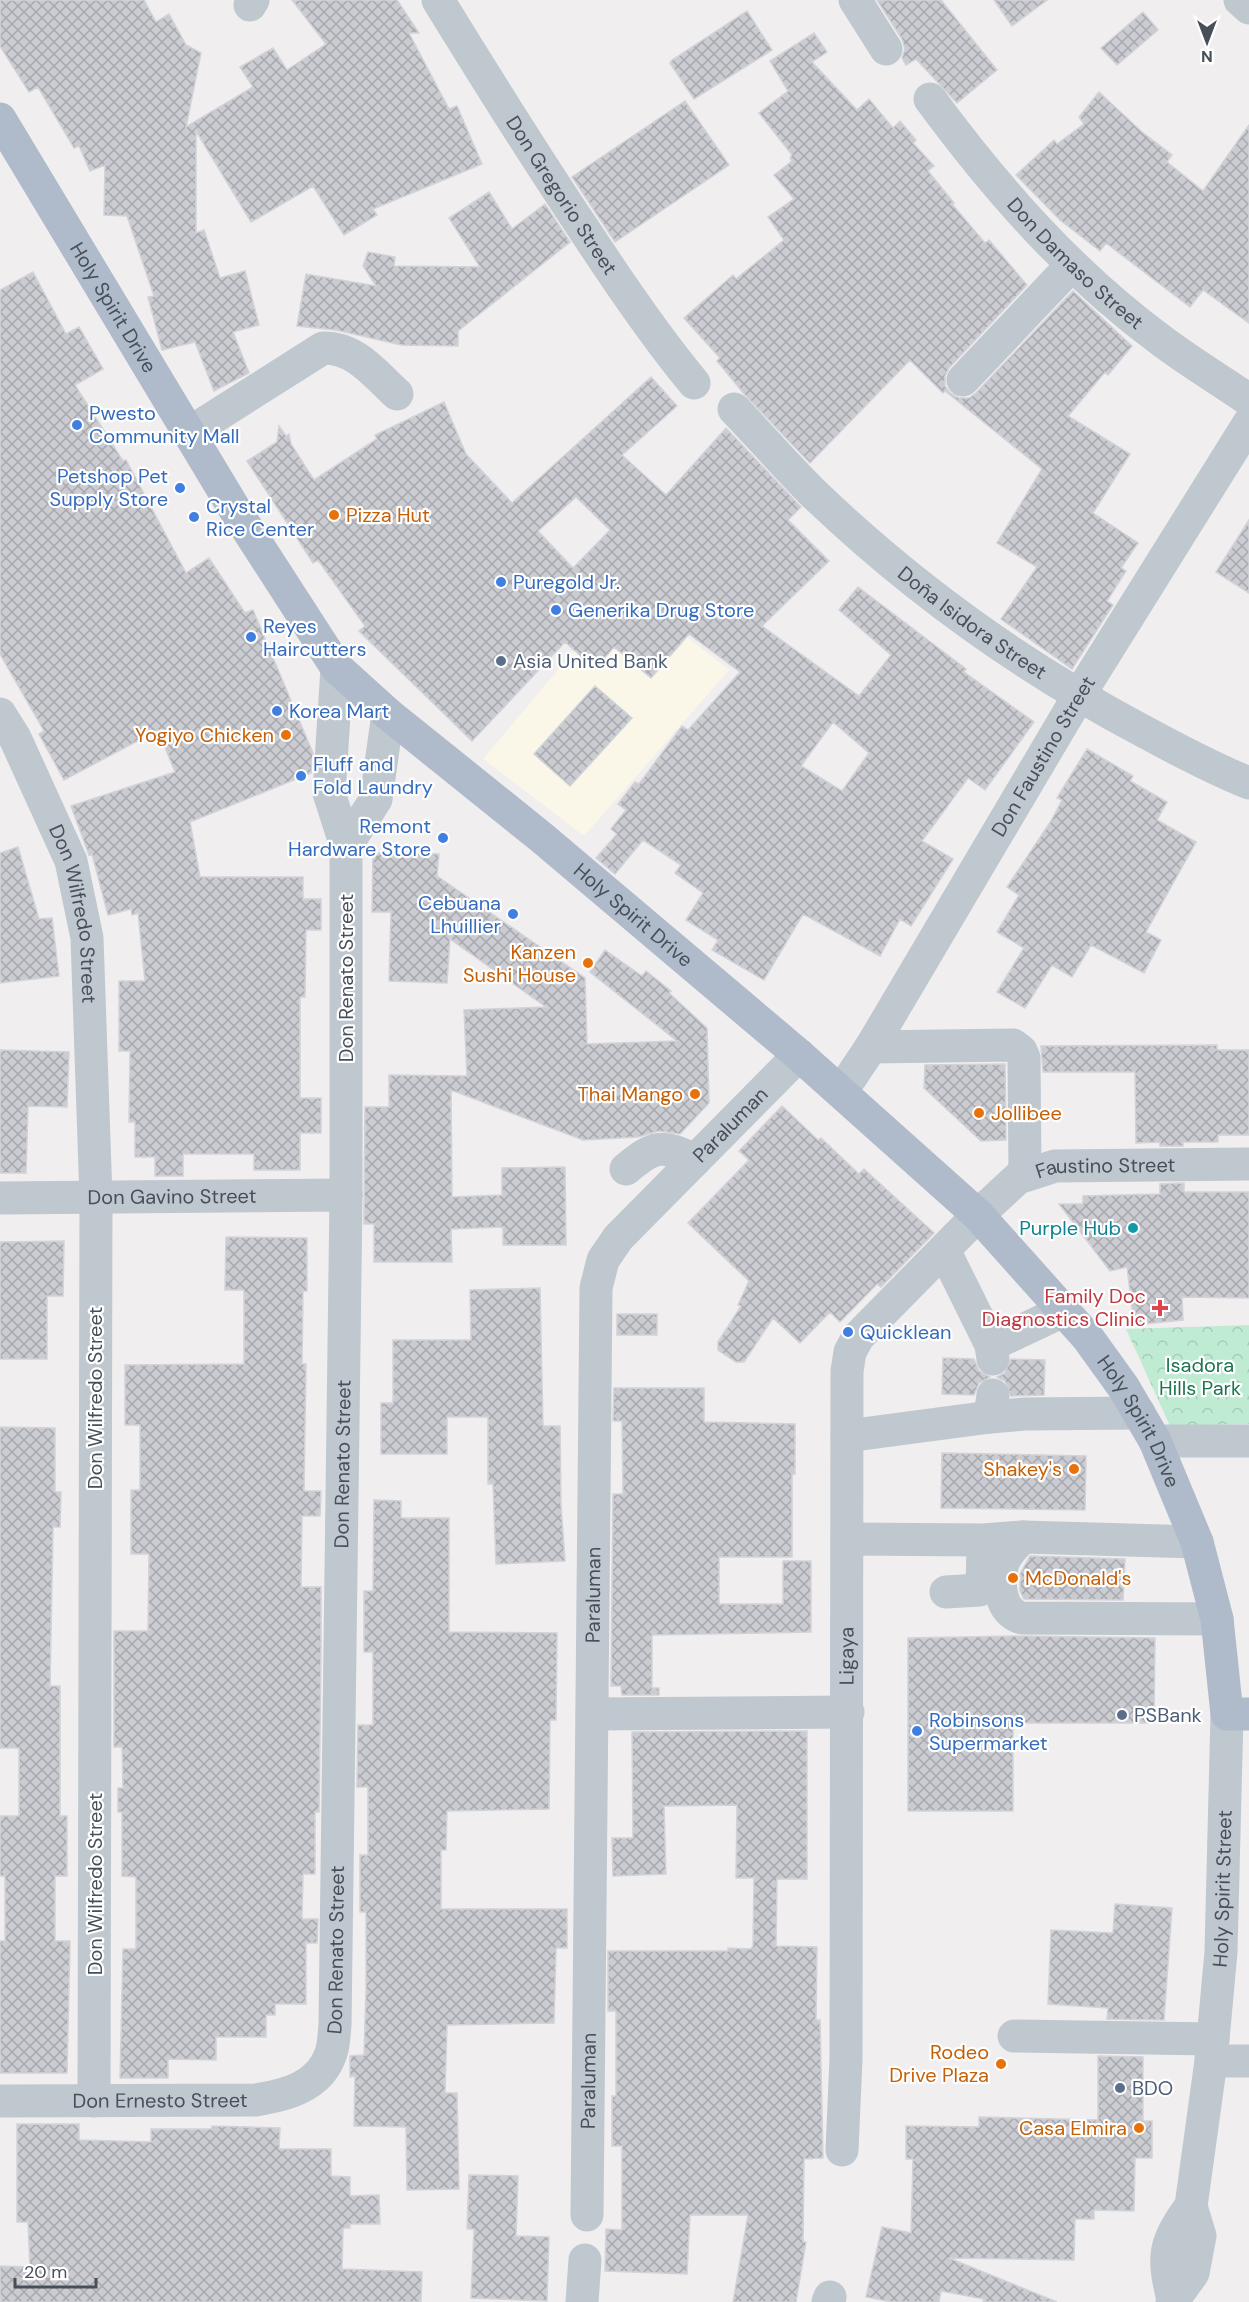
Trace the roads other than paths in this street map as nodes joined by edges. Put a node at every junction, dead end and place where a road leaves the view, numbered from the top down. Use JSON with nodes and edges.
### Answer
{"nodes":[{"id":1,"x":438,"y":0,"type":"edge"},
{"id":2,"x":855,"y":0,"type":"edge"},
{"id":3,"x":1240,"y":0,"type":"edge"},
{"id":4,"x":1249,"y":8,"type":"edge"},
{"id":5,"x":886,"y":49,"type":"dead end"},
{"id":6,"x":930,"y":99,"type":"dead end"},
{"id":7,"x":0,"y":119,"type":"edge"},
{"id":8,"x":1072,"y":266,"type":"junction"},
{"id":9,"x":963,"y":380,"type":"dead end"},
{"id":10,"x":694,"y":383,"type":"dead end"},
{"id":11,"x":397,"y":394,"type":"dead end"},
{"id":12,"x":1249,"y":400,"type":"edge"},
{"id":13,"x":734,"y":409,"type":"dead end"},
{"id":14,"x":1249,"y":423,"type":"edge"},
{"id":15,"x":189,"y":433,"type":"junction"},
{"id":16,"x":338,"y":668,"type":"junction"},
{"id":17,"x":1078,"y":697,"type":"junction"},
{"id":18,"x":0,"y":714,"type":"edge"},
{"id":19,"x":388,"y":714,"type":"junction"},
{"id":20,"x":1249,"y":783,"type":"edge"},
{"id":21,"x":346,"y":846,"type":"junction"},
{"id":22,"x":871,"y":1047,"type":"junction"},
{"id":23,"x":799,"y":1055,"type":"junction"},
{"id":24,"x":841,"y":1092,"type":"junction"},
{"id":25,"x":695,"y":1160,"type":"junction"},
{"id":26,"x":1249,"y":1164,"type":"edge"},
{"id":27,"x":626,"y":1169,"type":"dead end"},
{"id":28,"x":1025,"y":1174,"type":"junction"},
{"id":29,"x":346,"y":1195,"type":"junction"},
{"id":30,"x":0,"y":1198,"type":"edge"},
{"id":31,"x":96,"y":1198,"type":"junction"},
{"id":32,"x":978,"y":1215,"type":"junction"},
{"id":33,"x":945,"y":1252,"type":"junction"},
{"id":34,"x":1065,"y":1310,"type":"junction"},
{"id":35,"x":1147,"y":1427,"type":"junction"},
{"id":36,"x":847,"y":1436,"type":"junction"},
{"id":37,"x":1249,"y":1441,"type":"edge"},
{"id":38,"x":1023,"y":1537,"type":"junction"},
{"id":39,"x":848,"y":1539,"type":"junction"},
{"id":40,"x":983,"y":1540,"type":"junction"},
{"id":41,"x":1197,"y":1542,"type":"junction"},
{"id":42,"x":946,"y":1592,"type":"dead end"},
{"id":43,"x":1217,"y":1619,"type":"junction"},
{"id":44,"x":848,"y":1712,"type":"junction"},
{"id":45,"x":592,"y":1714,"type":"junction"},
{"id":46,"x":1238,"y":1714,"type":"edge"},
{"id":47,"x":1014,"y":2036,"type":"dead end"},
{"id":48,"x":1212,"y":2050,"type":"junction"},
{"id":49,"x":1249,"y":2061,"type":"edge"},
{"id":50,"x":315,"y":2077,"type":"joint"},
{"id":51,"x":0,"y":2101,"type":"edge"},
{"id":52,"x":94,"y":2101,"type":"junction"},
{"id":53,"x":842,"y":2150,"type":"dead end"},
{"id":54,"x":587,"y":2215,"type":"dead end"},
{"id":55,"x":585,"y":2260,"type":"dead end"},
{"id":56,"x":1173,"y":2300,"type":"edge"},
{"id":57,"x":582,"y":2302,"type":"edge"}],
"edges":[{"from":1,"to":10,"type":"street","name":"Don Gregorio Street"},
{"from":2,"to":5,"type":"street"},
{"from":3,"to":4,"type":"street"},
{"from":6,"to":8,"type":"street","name":"Don Damaso Street"},
{"from":7,"to":15,"type":"main road","name":"Holy Spirit Drive"},
{"from":8,"to":9,"type":"street"},
{"from":8,"to":12,"type":"street","name":"Don Damaso Street"},
{"from":11,"to":15,"type":"street"},
{"from":13,"to":17,"type":"street","name":"Doña Isidora Street"},
{"from":14,"to":17,"type":"street","name":"Don Faustino Street"},
{"from":15,"to":16,"type":"main road","name":"Holy Spirit Drive"},
{"from":16,"to":19,"type":"main road","name":"Holy Spirit Drive"},
{"from":16,"to":21,"type":"street","name":"Don Renato Street"},
{"from":17,"to":20,"type":"street","name":"Doña Isidora Street"},
{"from":17,"to":22,"type":"street","name":"Don Faustino Street"},
{"from":18,"to":31,"type":"street","name":"Don Wilfredo Street"},
{"from":19,"to":21,"type":"street"},
{"from":19,"to":23,"type":"main road","name":"Holy Spirit Drive"},
{"from":21,"to":29,"type":"street","name":"Don Renato Street"},
{"from":22,"to":24,"type":"street","name":"Don Faustino Street"},
{"from":22,"to":28,"type":"street"},
{"from":23,"to":24,"type":"main road","name":"Holy Spirit Drive"},
{"from":23,"to":25,"type":"street","name":"Paraluman"},
{"from":24,"to":32,"type":"main road","name":"Holy Spirit Drive"},
{"from":25,"to":27,"type":"street"},
{"from":25,"to":45,"type":"street","name":"Paraluman"},
{"from":26,"to":28,"type":"street","name":"Faustino Street"},
{"from":28,"to":32,"type":"street","name":"Faustino Street"},
{"from":29,"to":31,"type":"street","name":"Don Gavino Street"},
{"from":29,"to":50,"type":"street","name":"Don Renato Street"},
{"from":30,"to":31,"type":"street","name":"Don Gavino Street"},
{"from":31,"to":52,"type":"street","name":"Don Wilfredo Street"},
{"from":32,"to":33,"type":"street","name":"Ligaya"},
{"from":32,"to":34,"type":"main road","name":"Holy Spirit Drive"},
{"from":33,"to":34,"type":"street"},
{"from":33,"to":36,"type":"street","name":"Ligaya"},
{"from":34,"to":35,"type":"main road","name":"Holy Spirit Drive"},
{"from":35,"to":36,"type":"street"},
{"from":35,"to":37,"type":"street"},
{"from":35,"to":41,"type":"main road","name":"Holy Spirit Drive"},
{"from":36,"to":39,"type":"street","name":"Ligaya"},
{"from":38,"to":40,"type":"street"},
{"from":38,"to":41,"type":"street"},
{"from":38,"to":43,"type":"street"},
{"from":39,"to":40,"type":"street"},
{"from":39,"to":44,"type":"street","name":"Ligaya"},
{"from":40,"to":42,"type":"street"},
{"from":41,"to":43,"type":"main road","name":"Holy Spirit Drive"},
{"from":43,"to":46,"type":"main road","name":"Holy Spirit Drive"},
{"from":44,"to":45,"type":"street"},
{"from":44,"to":53,"type":"street","name":"Ligaya"},
{"from":45,"to":54,"type":"street","name":"Paraluman"},
{"from":46,"to":48,"type":"street","name":"Holy Spirit Street"},
{"from":47,"to":48,"type":"street"},
{"from":48,"to":49,"type":"street"},
{"from":48,"to":56,"type":"street","name":"Holy Spirit Street"},
{"from":50,"to":52,"type":"street","name":"Don Ernesto Street"},
{"from":51,"to":52,"type":"street","name":"Don Ernesto Street"},
{"from":55,"to":57,"type":"street"}]}
